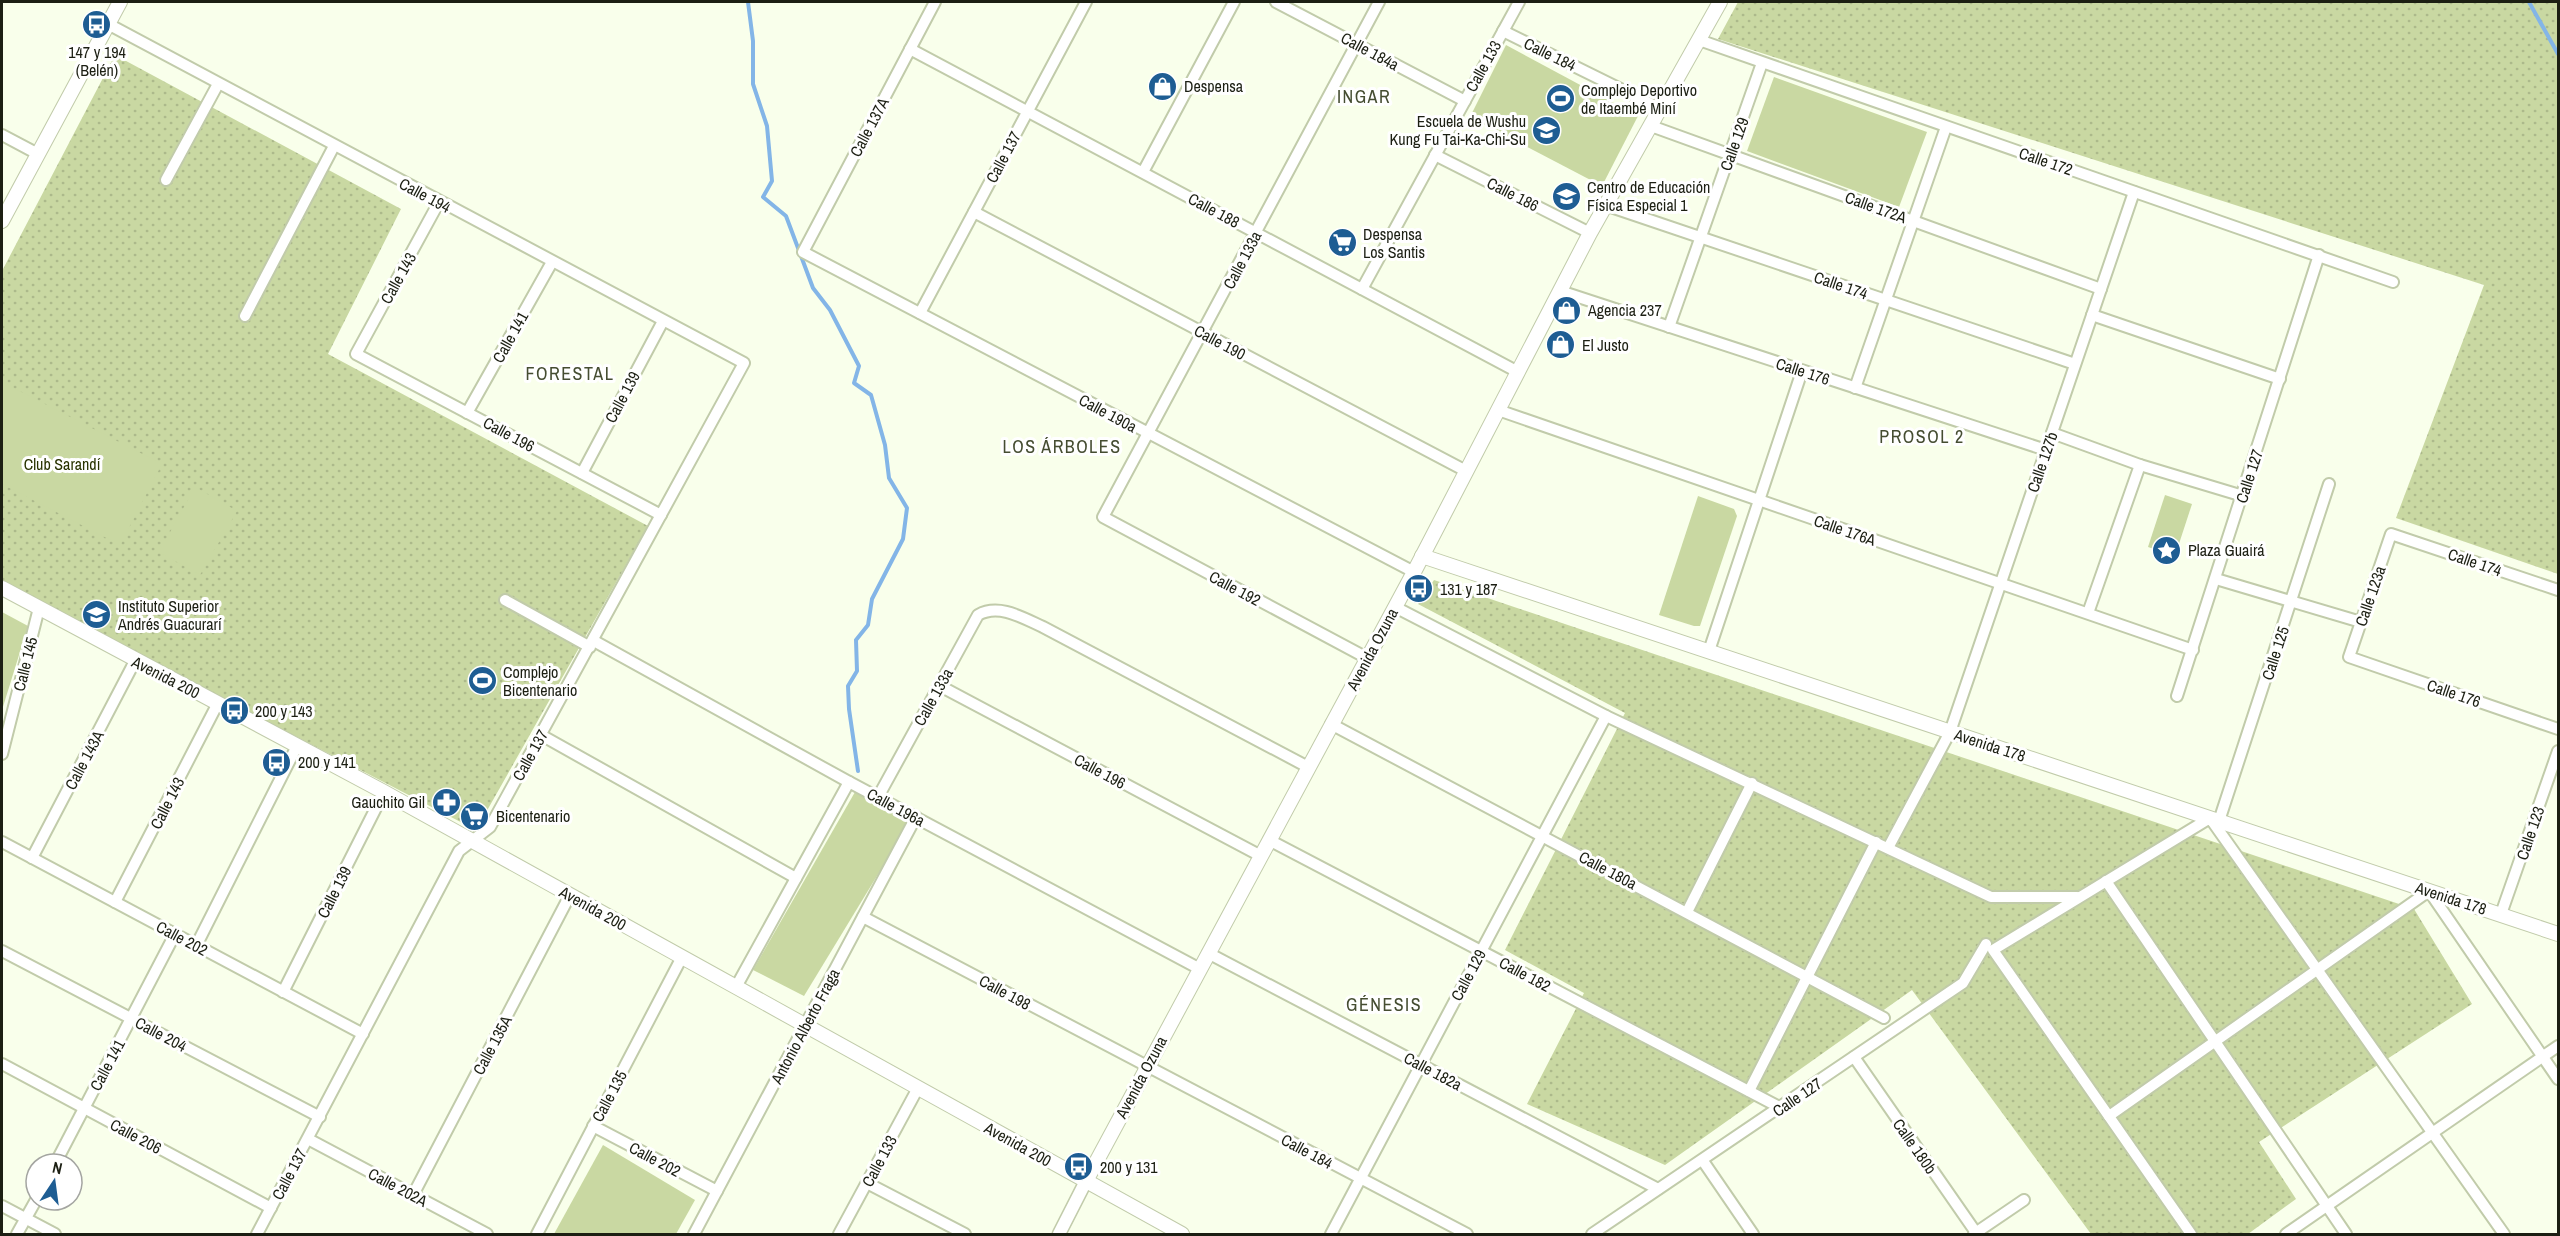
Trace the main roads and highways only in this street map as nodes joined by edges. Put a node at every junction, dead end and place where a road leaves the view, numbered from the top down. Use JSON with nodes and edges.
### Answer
{"nodes":[{"id":1,"x":120,"y":2,"type":"edge"},
{"id":2,"x":1720,"y":2,"type":"edge"},
{"id":3,"x":2,"y":221,"type":"edge"},
{"id":4,"x":1422,"y":556,"type":"junction"},
{"id":5,"x":2,"y":588,"type":"edge"},
{"id":6,"x":2559,"y":934,"type":"edge"},
{"id":7,"x":1086,"y":1182,"type":"junction"},
{"id":8,"x":1182,"y":1234,"type":"edge"}],
"edges":[{"from":1,"to":3,"type":"main road"},
{"from":2,"to":4,"type":"main road","name":"Avenida Ozuna"},
{"from":4,"to":6,"type":"main road","name":"Avenida 178"},
{"from":4,"to":7,"type":"main road","name":"Avenida Ozuna"},
{"from":5,"to":7,"type":"main road","name":"Avenida 200"},
{"from":7,"to":8,"type":"main road","name":"Avenida 200"}]}
